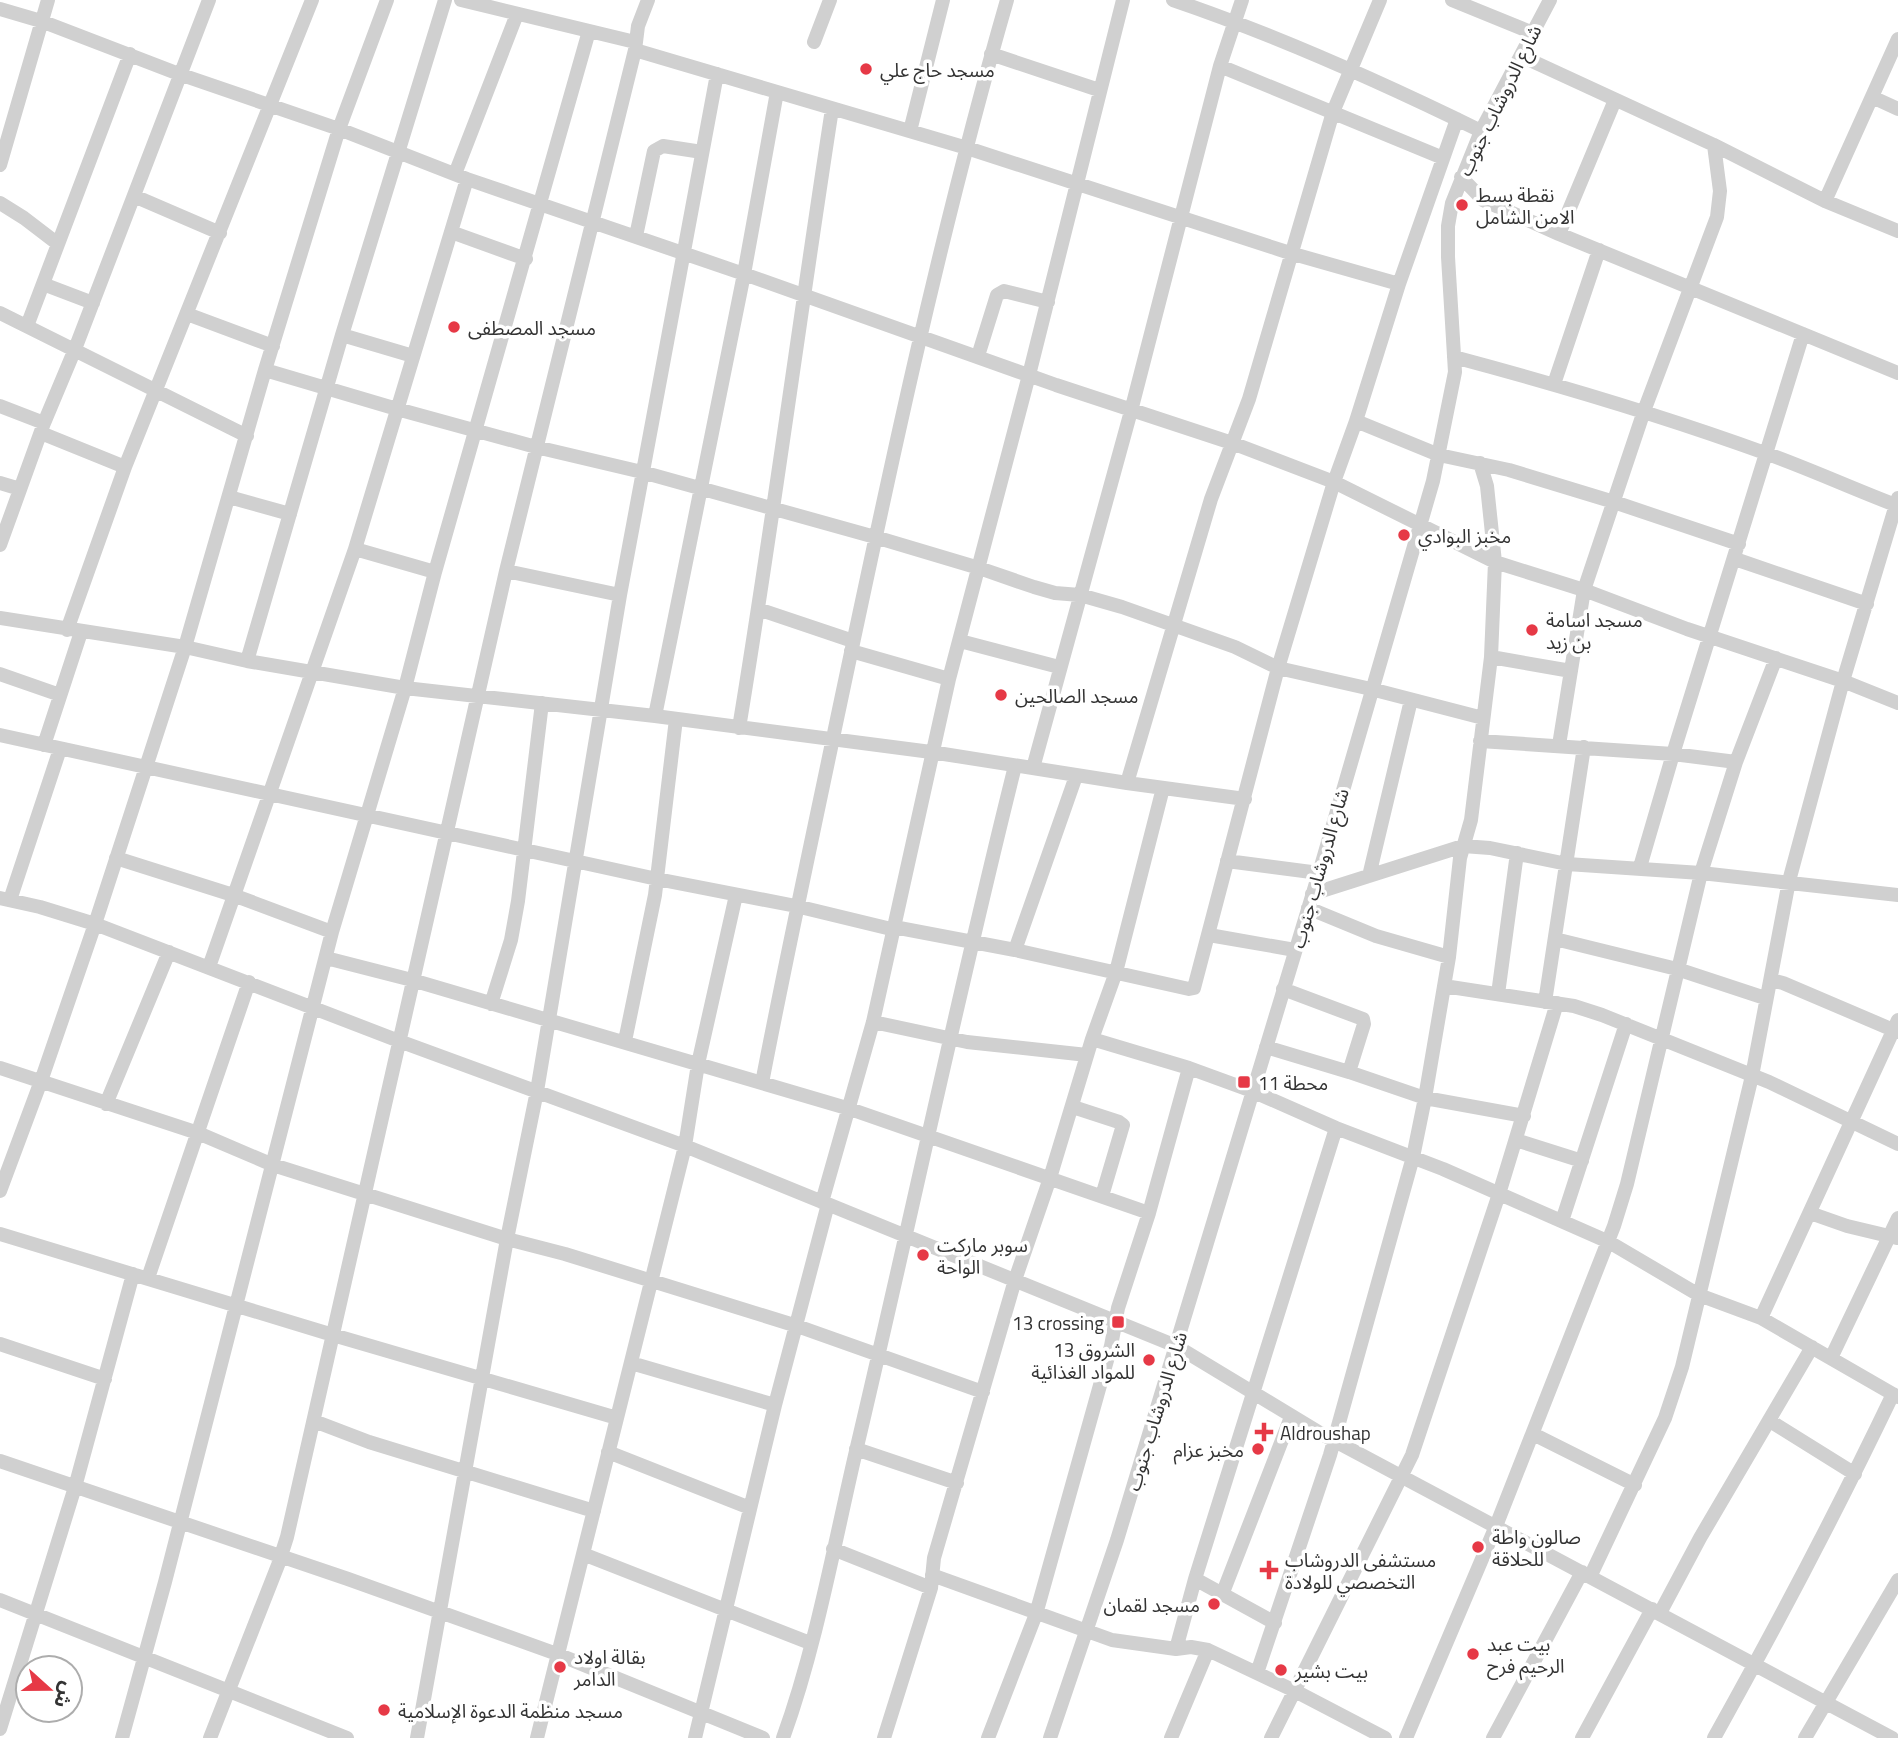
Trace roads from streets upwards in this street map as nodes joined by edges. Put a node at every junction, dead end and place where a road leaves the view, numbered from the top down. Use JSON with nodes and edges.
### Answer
{"nodes":[{"id":1,"x":48,"y":0,"type":"edge"},
{"id":2,"x":209,"y":0,"type":"edge"},
{"id":3,"x":312,"y":0,"type":"edge"},
{"id":4,"x":387,"y":0,"type":"edge"},
{"id":5,"x":445,"y":0,"type":"edge"},
{"id":6,"x":461,"y":0,"type":"edge"},
{"id":7,"x":648,"y":0,"type":"edge"},
{"id":8,"x":830,"y":0,"type":"edge"},
{"id":9,"x":943,"y":0,"type":"edge"},
{"id":10,"x":1007,"y":0,"type":"edge"},
{"id":11,"x":1123,"y":0,"type":"edge"},
{"id":12,"x":1173,"y":0,"type":"edge"},
{"id":13,"x":1242,"y":0,"type":"edge"},
{"id":14,"x":1380,"y":0,"type":"edge"},
{"id":15,"x":1452,"y":0,"type":"edge"},
{"id":16,"x":1550,"y":0,"type":"edge"},
{"id":17,"x":0,"y":9,"type":"edge"},
{"id":18,"x":517,"y":14,"type":"junction"},
{"id":19,"x":41,"y":21,"type":"junction"},
{"id":20,"x":1234,"y":21,"type":"junction"},
{"id":21,"x":589,"y":31,"type":"junction"},
{"id":22,"x":1533,"y":33,"type":"junction"},
{"id":23,"x":1898,"y":40,"type":"edge"},
{"id":24,"x":814,"y":43,"type":"dead end"},
{"id":25,"x":635,"y":46,"type":"junction"},
{"id":26,"x":130,"y":54,"type":"junction"},
{"id":27,"x":991,"y":54,"type":"junction"},
{"id":28,"x":1521,"y":56,"type":"junction"},
{"id":29,"x":1220,"y":66,"type":"junction"},
{"id":30,"x":1349,"y":69,"type":"junction"},
{"id":31,"x":179,"y":74,"type":"junction"},
{"id":32,"x":717,"y":74,"type":"junction"},
{"id":33,"x":1099,"y":90,"type":"junction"},
{"id":34,"x":777,"y":92,"type":"junction"},
{"id":35,"x":1872,"y":97,"type":"junction"},
{"id":36,"x":1615,"y":100,"type":"junction"},
{"id":37,"x":271,"y":106,"type":"junction"},
{"id":38,"x":832,"y":109,"type":"junction"},
{"id":39,"x":1898,"y":109,"type":"edge"},
{"id":40,"x":1333,"y":112,"type":"junction"},
{"id":41,"x":1457,"y":120,"type":"junction"},
{"id":42,"x":339,"y":129,"type":"junction"},
{"id":43,"x":910,"y":131,"type":"junction"},
{"id":44,"x":1481,"y":131,"type":"junction"},
{"id":45,"x":1714,"y":145,"type":"junction"},
{"id":46,"x":967,"y":148,"type":"junction"},
{"id":47,"x":702,"y":152,"type":"junction"},
{"id":48,"x":400,"y":153,"type":"junction"},
{"id":49,"x":1443,"y":158,"type":"junction"},
{"id":50,"x":0,"y":165,"type":"edge"},
{"id":51,"x":461,"y":177,"type":"junction"},
{"id":52,"x":1461,"y":177,"type":"junction"},
{"id":53,"x":1075,"y":183,"type":"junction"},
{"id":54,"x":134,"y":196,"type":"junction"},
{"id":55,"x":1825,"y":201,"type":"junction"},
{"id":56,"x":0,"y":203,"type":"edge"},
{"id":57,"x":541,"y":205,"type":"junction"},
{"id":58,"x":1180,"y":218,"type":"junction"},
{"id":59,"x":593,"y":222,"type":"junction"},
{"id":60,"x":1898,"y":231,"type":"edge"},
{"id":61,"x":451,"y":232,"type":"junction"},
{"id":62,"x":220,"y":233,"type":"junction"},
{"id":63,"x":1559,"y":234,"type":"junction"},
{"id":64,"x":636,"y":236,"type":"junction"},
{"id":65,"x":58,"y":244,"type":"junction"},
{"id":66,"x":1599,"y":250,"type":"junction"},
{"id":67,"x":683,"y":253,"type":"junction"},
{"id":68,"x":1290,"y":253,"type":"junction"},
{"id":69,"x":526,"y":259,"type":"junction"},
{"id":70,"x":744,"y":274,"type":"junction"},
{"id":71,"x":43,"y":284,"type":"junction"},
{"id":72,"x":1399,"y":284,"type":"junction"},
{"id":73,"x":1690,"y":286,"type":"junction"},
{"id":74,"x":803,"y":295,"type":"junction"},
{"id":75,"x":1048,"y":302,"type":"junction"},
{"id":76,"x":93,"y":303,"type":"junction"},
{"id":77,"x":0,"y":313,"type":"edge"},
{"id":78,"x":187,"y":314,"type":"junction"},
{"id":79,"x":27,"y":326,"type":"junction"},
{"id":80,"x":1803,"y":334,"type":"junction"},
{"id":81,"x":342,"y":335,"type":"junction"},
{"id":82,"x":921,"y":336,"type":"junction"},
{"id":83,"x":273,"y":346,"type":"junction"},
{"id":84,"x":75,"y":349,"type":"junction"},
{"id":85,"x":413,"y":356,"type":"junction"},
{"id":86,"x":978,"y":356,"type":"junction"},
{"id":87,"x":1454,"y":357,"type":"junction"},
{"id":88,"x":265,"y":370,"type":"junction"},
{"id":89,"x":1898,"y":373,"type":"edge"},
{"id":90,"x":1029,"y":375,"type":"junction"},
{"id":91,"x":1555,"y":384,"type":"junction"},
{"id":92,"x":326,"y":389,"type":"junction"},
{"id":93,"x":156,"y":391,"type":"junction"},
{"id":94,"x":0,"y":406,"type":"edge"},
{"id":95,"x":397,"y":409,"type":"junction"},
{"id":96,"x":1131,"y":411,"type":"junction"},
{"id":97,"x":1644,"y":411,"type":"junction"},
{"id":98,"x":1356,"y":421,"type":"junction"},
{"id":99,"x":43,"y":428,"type":"junction"},
{"id":100,"x":476,"y":430,"type":"junction"},
{"id":101,"x":247,"y":436,"type":"junction"},
{"id":102,"x":1231,"y":443,"type":"junction"},
{"id":103,"x":536,"y":447,"type":"junction"},
{"id":104,"x":1767,"y":453,"type":"junction"},
{"id":105,"x":1439,"y":455,"type":"junction"},
{"id":106,"x":1480,"y":463,"type":"junction"},
{"id":107,"x":125,"y":467,"type":"junction"},
{"id":108,"x":642,"y":472,"type":"junction"},
{"id":109,"x":1334,"y":482,"type":"junction"},
{"id":110,"x":0,"y":483,"type":"edge"},
{"id":111,"x":701,"y":488,"type":"junction"},
{"id":112,"x":20,"y":489,"type":"junction"},
{"id":113,"x":229,"y":497,"type":"junction"},
{"id":114,"x":1614,"y":502,"type":"junction"},
{"id":115,"x":1897,"y":503,"type":"edge"},
{"id":116,"x":774,"y":510,"type":"junction"},
{"id":117,"x":290,"y":514,"type":"junction"},
{"id":118,"x":1420,"y":526,"type":"junction"},
{"id":119,"x":2,"y":535,"type":"edge"},
{"id":120,"x":875,"y":537,"type":"junction"},
{"id":121,"x":1739,"y":544,"type":"junction"},
{"id":122,"x":355,"y":549,"type":"junction"},
{"id":123,"x":1735,"y":559,"type":"junction"},
{"id":124,"x":1495,"y":562,"type":"junction"},
{"id":125,"x":979,"y":568,"type":"junction"},
{"id":126,"x":506,"y":571,"type":"junction"},
{"id":127,"x":435,"y":572,"type":"junction"},
{"id":128,"x":1584,"y":590,"type":"junction"},
{"id":129,"x":620,"y":594,"type":"junction"},
{"id":130,"x":1080,"y":595,"type":"junction"},
{"id":131,"x":1867,"y":604,"type":"junction"},
{"id":132,"x":758,"y":609,"type":"junction"},
{"id":133,"x":0,"y":618,"type":"edge"},
{"id":134,"x":1175,"y":624,"type":"junction"},
{"id":135,"x":74,"y":631,"type":"junction"},
{"id":136,"x":1710,"y":636,"type":"junction"},
{"id":137,"x":960,"y":641,"type":"junction"},
{"id":138,"x":852,"y":646,"type":"junction"},
{"id":139,"x":185,"y":648,"type":"junction"},
{"id":140,"x":1491,"y":657,"type":"junction"},
{"id":141,"x":1776,"y":658,"type":"junction"},
{"id":142,"x":247,"y":661,"type":"junction"},
{"id":143,"x":1059,"y":667,"type":"junction"},
{"id":144,"x":1278,"y":668,"type":"junction"},
{"id":145,"x":1571,"y":671,"type":"junction"},
{"id":146,"x":312,"y":672,"type":"junction"},
{"id":147,"x":0,"y":674,"type":"edge"},
{"id":148,"x":949,"y":679,"type":"junction"},
{"id":149,"x":1843,"y":681,"type":"junction"},
{"id":150,"x":405,"y":688,"type":"junction"},
{"id":151,"x":1371,"y":689,"type":"junction"},
{"id":152,"x":60,"y":695,"type":"junction"},
{"id":153,"x":479,"y":696,"type":"junction"},
{"id":154,"x":1411,"y":700,"type":"junction"},
{"id":155,"x":542,"y":703,"type":"junction"},
{"id":156,"x":1898,"y":703,"type":"edge"},
{"id":157,"x":601,"y":709,"type":"junction"},
{"id":158,"x":655,"y":716,"type":"junction"},
{"id":159,"x":1483,"y":718,"type":"junction"},
{"id":160,"x":676,"y":719,"type":"junction"},
{"id":161,"x":739,"y":728,"type":"junction"},
{"id":162,"x":0,"y":735,"type":"edge"},
{"id":163,"x":833,"y":739,"type":"junction"},
{"id":164,"x":1480,"y":741,"type":"junction"},
{"id":165,"x":1559,"y":745,"type":"junction"},
{"id":166,"x":44,"y":746,"type":"junction"},
{"id":167,"x":1584,"y":747,"type":"junction"},
{"id":168,"x":60,"y":749,"type":"junction"},
{"id":169,"x":931,"y":752,"type":"junction"},
{"id":170,"x":1673,"y":754,"type":"junction"},
{"id":171,"x":1736,"y":762,"type":"junction"},
{"id":172,"x":145,"y":766,"type":"junction"},
{"id":173,"x":1015,"y":766,"type":"junction"},
{"id":174,"x":1033,"y":768,"type":"junction"},
{"id":175,"x":1076,"y":776,"type":"junction"},
{"id":176,"x":1127,"y":783,"type":"junction"},
{"id":177,"x":1163,"y":788,"type":"junction"},
{"id":178,"x":267,"y":793,"type":"junction"},
{"id":179,"x":1245,"y":799,"type":"junction"},
{"id":180,"x":367,"y":816,"type":"junction"},
{"id":181,"x":447,"y":832,"type":"junction"},
{"id":182,"x":1463,"y":846,"type":"junction"},
{"id":183,"x":525,"y":849,"type":"junction"},
{"id":184,"x":1517,"y":853,"type":"junction"},
{"id":185,"x":116,"y":858,"type":"junction"},
{"id":186,"x":575,"y":860,"type":"junction"},
{"id":187,"x":1227,"y":861,"type":"junction"},
{"id":188,"x":1567,"y":864,"type":"junction"},
{"id":189,"x":1640,"y":867,"type":"junction"},
{"id":190,"x":1319,"y":873,"type":"junction"},
{"id":191,"x":1701,"y":873,"type":"junction"},
{"id":192,"x":1368,"y":876,"type":"junction"},
{"id":193,"x":657,"y":878,"type":"junction"},
{"id":194,"x":1788,"y":881,"type":"junction"},
{"id":195,"x":1312,"y":894,"type":"junction"},
{"id":196,"x":233,"y":895,"type":"junction"},
{"id":197,"x":736,"y":895,"type":"junction"},
{"id":198,"x":1898,"y":895,"type":"edge"},
{"id":199,"x":3,"y":899,"type":"edge"},
{"id":200,"x":796,"y":906,"type":"junction"},
{"id":201,"x":1308,"y":908,"type":"junction"},
{"id":202,"x":94,"y":924,"type":"junction"},
{"id":203,"x":894,"y":927,"type":"junction"},
{"id":204,"x":332,"y":932,"type":"junction"},
{"id":205,"x":1209,"y":935,"type":"junction"},
{"id":206,"x":1555,"y":939,"type":"junction"},
{"id":207,"x":971,"y":941,"type":"junction"},
{"id":208,"x":1015,"y":950,"type":"junction"},
{"id":209,"x":1296,"y":950,"type":"junction"},
{"id":210,"x":169,"y":952,"type":"junction"},
{"id":211,"x":1449,"y":957,"type":"junction"},
{"id":212,"x":326,"y":958,"type":"junction"},
{"id":213,"x":209,"y":967,"type":"junction"},
{"id":214,"x":1677,"y":969,"type":"junction"},
{"id":215,"x":1116,"y":972,"type":"junction"},
{"id":216,"x":412,"y":980,"type":"junction"},
{"id":217,"x":1771,"y":980,"type":"junction"},
{"id":218,"x":249,"y":982,"type":"junction"},
{"id":219,"x":1444,"y":985,"type":"junction"},
{"id":220,"x":1283,"y":989,"type":"junction"},
{"id":221,"x":1497,"y":994,"type":"junction"},
{"id":222,"x":1765,"y":998,"type":"junction"},
{"id":223,"x":1551,"y":1003,"type":"junction"},
{"id":224,"x":491,"y":1004,"type":"junction"},
{"id":225,"x":314,"y":1007,"type":"junction"},
{"id":226,"x":548,"y":1020,"type":"junction"},
{"id":227,"x":873,"y":1022,"type":"junction"},
{"id":228,"x":1626,"y":1024,"type":"junction"},
{"id":229,"x":1896,"y":1027,"type":"edge"},
{"id":230,"x":1660,"y":1038,"type":"junction"},
{"id":231,"x":950,"y":1039,"type":"junction"},
{"id":232,"x":1092,"y":1039,"type":"junction"},
{"id":233,"x":399,"y":1041,"type":"junction"},
{"id":234,"x":625,"y":1041,"type":"junction"},
{"id":235,"x":1266,"y":1047,"type":"junction"},
{"id":236,"x":1087,"y":1055,"type":"junction"},
{"id":237,"x":698,"y":1064,"type":"junction"},
{"id":238,"x":0,"y":1068,"type":"edge"},
{"id":239,"x":1189,"y":1068,"type":"junction"},
{"id":240,"x":1349,"y":1072,"type":"junction"},
{"id":241,"x":1752,"y":1076,"type":"junction"},
{"id":242,"x":41,"y":1081,"type":"junction"},
{"id":243,"x":762,"y":1083,"type":"junction"},
{"id":244,"x":537,"y":1091,"type":"junction"},
{"id":245,"x":1252,"y":1091,"type":"junction"},
{"id":246,"x":1425,"y":1098,"type":"junction"},
{"id":247,"x":106,"y":1104,"type":"junction"},
{"id":248,"x":1073,"y":1107,"type":"junction"},
{"id":249,"x":850,"y":1109,"type":"junction"},
{"id":250,"x":1524,"y":1116,"type":"junction"},
{"id":251,"x":1851,"y":1123,"type":"junction"},
{"id":252,"x":1336,"y":1128,"type":"junction"},
{"id":253,"x":198,"y":1133,"type":"junction"},
{"id":254,"x":928,"y":1136,"type":"junction"},
{"id":255,"x":1516,"y":1140,"type":"junction"},
{"id":256,"x":1898,"y":1144,"type":"edge"},
{"id":257,"x":685,"y":1146,"type":"junction"},
{"id":258,"x":1413,"y":1157,"type":"junction"},
{"id":259,"x":1582,"y":1161,"type":"junction"},
{"id":260,"x":273,"y":1165,"type":"junction"},
{"id":261,"x":1050,"y":1178,"type":"junction"},
{"id":262,"x":0,"y":1191,"type":"edge"},
{"id":263,"x":364,"y":1194,"type":"junction"},
{"id":264,"x":1499,"y":1194,"type":"junction"},
{"id":265,"x":1102,"y":1196,"type":"junction"},
{"id":266,"x":825,"y":1203,"type":"junction"},
{"id":267,"x":1149,"y":1213,"type":"junction"},
{"id":268,"x":1810,"y":1213,"type":"junction"},
{"id":269,"x":1898,"y":1218,"type":"edge"},
{"id":270,"x":1562,"y":1221,"type":"junction"},
{"id":271,"x":0,"y":1234,"type":"edge"},
{"id":272,"x":904,"y":1235,"type":"junction"},
{"id":273,"x":1894,"y":1237,"type":"edge"},
{"id":274,"x":507,"y":1239,"type":"junction"},
{"id":275,"x":1609,"y":1241,"type":"junction"},
{"id":276,"x":133,"y":1274,"type":"junction"},
{"id":277,"x":148,"y":1278,"type":"junction"},
{"id":278,"x":1015,"y":1280,"type":"junction"},
{"id":279,"x":651,"y":1281,"type":"junction"},
{"id":280,"x":1699,"y":1296,"type":"junction"},
{"id":281,"x":237,"y":1306,"type":"junction"},
{"id":282,"x":1761,"y":1318,"type":"junction"},
{"id":283,"x":1115,"y":1321,"type":"junction"},
{"id":284,"x":797,"y":1326,"type":"junction"},
{"id":285,"x":333,"y":1335,"type":"junction"},
{"id":286,"x":0,"y":1343,"type":"edge"},
{"id":287,"x":1176,"y":1346,"type":"junction"},
{"id":288,"x":1812,"y":1347,"type":"junction"},
{"id":289,"x":880,"y":1357,"type":"junction"},
{"id":290,"x":1831,"y":1358,"type":"junction"},
{"id":291,"x":631,"y":1363,"type":"junction"},
{"id":292,"x":482,"y":1379,"type":"junction"},
{"id":293,"x":105,"y":1380,"type":"junction"},
{"id":294,"x":983,"y":1392,"type":"junction"},
{"id":295,"x":1254,"y":1395,"type":"junction"},
{"id":296,"x":1896,"y":1395,"type":"edge"},
{"id":297,"x":775,"y":1405,"type":"junction"},
{"id":298,"x":1291,"y":1417,"type":"junction"},
{"id":299,"x":617,"y":1418,"type":"junction"},
{"id":300,"x":314,"y":1421,"type":"junction"},
{"id":301,"x":1770,"y":1421,"type":"junction"},
{"id":302,"x":1533,"y":1434,"type":"junction"},
{"id":303,"x":1334,"y":1441,"type":"junction"},
{"id":304,"x":856,"y":1449,"type":"junction"},
{"id":305,"x":608,"y":1452,"type":"junction"},
{"id":306,"x":0,"y":1461,"type":"edge"},
{"id":307,"x":467,"y":1471,"type":"junction"},
{"id":308,"x":1855,"y":1474,"type":"junction"},
{"id":309,"x":1401,"y":1476,"type":"junction"},
{"id":310,"x":957,"y":1483,"type":"junction"},
{"id":311,"x":1635,"y":1485,"type":"junction"},
{"id":312,"x":75,"y":1488,"type":"junction"},
{"id":313,"x":750,"y":1508,"type":"junction"},
{"id":314,"x":594,"y":1511,"type":"junction"},
{"id":315,"x":179,"y":1524,"type":"junction"},
{"id":316,"x":1496,"y":1526,"type":"junction"},
{"id":317,"x":833,"y":1549,"type":"junction"},
{"id":318,"x":583,"y":1554,"type":"junction"},
{"id":319,"x":281,"y":1557,"type":"junction"},
{"id":320,"x":1586,"y":1575,"type":"junction"},
{"id":321,"x":1195,"y":1578,"type":"junction"},
{"id":322,"x":1898,"y":1580,"type":"edge"},
{"id":323,"x":932,"y":1581,"type":"junction"},
{"id":324,"x":1222,"y":1595,"type":"junction"},
{"id":325,"x":0,"y":1600,"type":"edge"},
{"id":326,"x":725,"y":1610,"type":"junction"},
{"id":327,"x":1656,"y":1611,"type":"junction"},
{"id":328,"x":440,"y":1612,"type":"junction"},
{"id":329,"x":1036,"y":1614,"type":"junction"},
{"id":330,"x":36,"y":1615,"type":"junction"},
{"id":331,"x":1275,"y":1623,"type":"junction"},
{"id":332,"x":1088,"y":1632,"type":"junction"},
{"id":333,"x":810,"y":1643,"type":"junction"},
{"id":334,"x":1176,"y":1649,"type":"junction"},
{"id":335,"x":1208,"y":1650,"type":"junction"},
{"id":336,"x":557,"y":1654,"type":"junction"},
{"id":337,"x":143,"y":1658,"type":"junction"},
{"id":338,"x":1755,"y":1664,"type":"junction"},
{"id":339,"x":1257,"y":1672,"type":"junction"},
{"id":340,"x":230,"y":1690,"type":"junction"},
{"id":341,"x":1295,"y":1691,"type":"junction"},
{"id":342,"x":1826,"y":1702,"type":"junction"},
{"id":343,"x":701,"y":1713,"type":"junction"},
{"id":344,"x":0,"y":1729,"type":"edge"},
{"id":345,"x":122,"y":1738,"type":"edge"},
{"id":346,"x":210,"y":1738,"type":"edge"},
{"id":347,"x":347,"y":1738,"type":"edge"},
{"id":348,"x":417,"y":1738,"type":"edge"},
{"id":349,"x":537,"y":1738,"type":"edge"},
{"id":350,"x":695,"y":1738,"type":"edge"},
{"id":351,"x":763,"y":1738,"type":"edge"},
{"id":352,"x":783,"y":1738,"type":"edge"},
{"id":353,"x":884,"y":1738,"type":"edge"},
{"id":354,"x":988,"y":1738,"type":"edge"},
{"id":355,"x":1050,"y":1738,"type":"edge"},
{"id":356,"x":1171,"y":1738,"type":"edge"},
{"id":357,"x":1271,"y":1738,"type":"edge"},
{"id":358,"x":1385,"y":1738,"type":"edge"},
{"id":359,"x":1406,"y":1738,"type":"edge"},
{"id":360,"x":1493,"y":1738,"type":"edge"},
{"id":361,"x":1582,"y":1738,"type":"edge"},
{"id":362,"x":1714,"y":1738,"type":"edge"},
{"id":363,"x":1805,"y":1738,"type":"edge"},
{"id":364,"x":1892,"y":1738,"type":"edge"}],
"edges":[{"from":1,"to":19,"type":"street"},
{"from":2,"to":31,"type":"street"},
{"from":3,"to":37,"type":"street"},
{"from":4,"to":42,"type":"street"},
{"from":5,"to":48,"type":"street"},
{"from":6,"to":18,"type":"street"},
{"from":7,"to":25,"type":"street"},
{"from":8,"to":24,"type":"street"},
{"from":9,"to":43,"type":"street"},
{"from":10,"to":27,"type":"street"},
{"from":11,"to":33,"type":"street"},
{"from":12,"to":20,"type":"street"},
{"from":13,"to":20,"type":"street"},
{"from":14,"to":30,"type":"street"},
{"from":15,"to":22,"type":"street"},
{"from":16,"to":22,"type":"street","name":"شارع الدروشاب جنوب"},
{"from":17,"to":19,"type":"street"},
{"from":18,"to":21,"type":"street"},
{"from":18,"to":51,"type":"street"},
{"from":19,"to":26,"type":"street"},
{"from":19,"to":50,"type":"street"},
{"from":20,"to":29,"type":"street"},
{"from":20,"to":30,"type":"street"},
{"from":21,"to":25,"type":"street"},
{"from":21,"to":57,"type":"street"},
{"from":22,"to":28,"type":"street","name":"شارع الدروشاب جنوب"},
{"from":23,"to":35,"type":"street"},
{"from":25,"to":32,"type":"street"},
{"from":25,"to":59,"type":"street"},
{"from":26,"to":31,"type":"street"},
{"from":26,"to":65,"type":"street"},
{"from":27,"to":33,"type":"street"},
{"from":27,"to":46,"type":"street"},
{"from":28,"to":36,"type":"street"},
{"from":28,"to":44,"type":"street","name":"شارع الدروشاب جنوب"},
{"from":29,"to":40,"type":"street"},
{"from":29,"to":58,"type":"street"},
{"from":30,"to":40,"type":"street"},
{"from":30,"to":41,"type":"street"},
{"from":31,"to":37,"type":"street"},
{"from":31,"to":54,"type":"street"},
{"from":32,"to":34,"type":"street"},
{"from":32,"to":47,"type":"street"},
{"from":33,"to":53,"type":"street"},
{"from":34,"to":38,"type":"street"},
{"from":34,"to":70,"type":"street"},
{"from":35,"to":39,"type":"street"},
{"from":35,"to":55,"type":"street"},
{"from":36,"to":45,"type":"street"},
{"from":36,"to":63,"type":"street"},
{"from":37,"to":42,"type":"street"},
{"from":37,"to":62,"type":"street"},
{"from":38,"to":43,"type":"street"},
{"from":38,"to":74,"type":"street"},
{"from":40,"to":49,"type":"street"},
{"from":40,"to":68,"type":"street"},
{"from":41,"to":44,"type":"street"},
{"from":41,"to":49,"type":"street"},
{"from":42,"to":48,"type":"street"},
{"from":42,"to":83,"type":"street"},
{"from":43,"to":46,"type":"street"},
{"from":44,"to":52,"type":"street","name":"شارع الدروشاب جنوب"},
{"from":45,"to":55,"type":"street"},
{"from":45,"to":73,"type":"street"},
{"from":46,"to":53,"type":"street"},
{"from":46,"to":82,"type":"street"},
{"from":47,"to":64,"type":"street"},
{"from":47,"to":67,"type":"street"},
{"from":48,"to":51,"type":"street"},
{"from":48,"to":81,"type":"street"},
{"from":49,"to":72,"type":"street"},
{"from":51,"to":57,"type":"street"},
{"from":51,"to":61,"type":"street"},
{"from":52,"to":63,"type":"street"},
{"from":52,"to":87,"type":"street","name":"شارع الدروشاب جنوب"},
{"from":53,"to":58,"type":"street"},
{"from":53,"to":75,"type":"street"},
{"from":54,"to":62,"type":"street"},
{"from":54,"to":76,"type":"street"},
{"from":55,"to":60,"type":"street"},
{"from":56,"to":65,"type":"street"},
{"from":57,"to":59,"type":"street"},
{"from":57,"to":69,"type":"street"},
{"from":58,"to":68,"type":"street"},
{"from":58,"to":96,"type":"street"},
{"from":59,"to":64,"type":"street"},
{"from":59,"to":103,"type":"street"},
{"from":61,"to":69,"type":"street"},
{"from":61,"to":85,"type":"street"},
{"from":62,"to":78,"type":"street"},
{"from":63,"to":66,"type":"street"},
{"from":64,"to":67,"type":"street"},
{"from":65,"to":71,"type":"street"},
{"from":66,"to":73,"type":"street"},
{"from":66,"to":91,"type":"street"},
{"from":67,"to":70,"type":"street"},
{"from":67,"to":108,"type":"street"},
{"from":68,"to":72,"type":"street"},
{"from":68,"to":102,"type":"street"},
{"from":69,"to":100,"type":"street"},
{"from":70,"to":74,"type":"street"},
{"from":70,"to":111,"type":"street"},
{"from":71,"to":76,"type":"street"},
{"from":71,"to":79,"type":"street"},
{"from":72,"to":98,"type":"street"},
{"from":73,"to":80,"type":"street"},
{"from":73,"to":97,"type":"street"},
{"from":74,"to":82,"type":"street"},
{"from":74,"to":116,"type":"street"},
{"from":75,"to":86,"type":"street"},
{"from":75,"to":90,"type":"street"},
{"from":76,"to":84,"type":"street"},
{"from":77,"to":79,"type":"street"},
{"from":78,"to":83,"type":"street"},
{"from":78,"to":93,"type":"street"},
{"from":79,"to":84,"type":"street"},
{"from":80,"to":89,"type":"street"},
{"from":80,"to":104,"type":"street"},
{"from":81,"to":85,"type":"street"},
{"from":81,"to":92,"type":"street"},
{"from":82,"to":86,"type":"street"},
{"from":82,"to":120,"type":"street"},
{"from":83,"to":88,"type":"street"},
{"from":84,"to":93,"type":"street"},
{"from":84,"to":99,"type":"street"},
{"from":85,"to":95,"type":"street"},
{"from":86,"to":90,"type":"street"},
{"from":87,"to":91,"type":"street"},
{"from":87,"to":105,"type":"street","name":"شارع الدروشاب جنوب"},
{"from":88,"to":92,"type":"street"},
{"from":88,"to":101,"type":"street"},
{"from":90,"to":96,"type":"street"},
{"from":90,"to":125,"type":"street"},
{"from":91,"to":97,"type":"street"},
{"from":92,"to":95,"type":"street"},
{"from":92,"to":117,"type":"street"},
{"from":93,"to":101,"type":"street"},
{"from":93,"to":107,"type":"street"},
{"from":94,"to":99,"type":"street"},
{"from":95,"to":100,"type":"street"},
{"from":95,"to":122,"type":"street"},
{"from":96,"to":102,"type":"street"},
{"from":96,"to":130,"type":"street"},
{"from":97,"to":104,"type":"street"},
{"from":97,"to":114,"type":"street"},
{"from":98,"to":105,"type":"street"},
{"from":98,"to":109,"type":"street"},
{"from":99,"to":107,"type":"street"},
{"from":99,"to":112,"type":"street"},
{"from":100,"to":103,"type":"street"},
{"from":100,"to":127,"type":"street"},
{"from":101,"to":113,"type":"street"},
{"from":102,"to":109,"type":"street"},
{"from":102,"to":134,"type":"street"},
{"from":103,"to":108,"type":"street"},
{"from":103,"to":126,"type":"street"},
{"from":104,"to":115,"type":"street"},
{"from":104,"to":121,"type":"street"},
{"from":105,"to":106,"type":"street"},
{"from":105,"to":118,"type":"street","name":"شارع الدروشاب جنوب"},
{"from":106,"to":114,"type":"street"},
{"from":106,"to":124,"type":"street"},
{"from":107,"to":135,"type":"street"},
{"from":108,"to":111,"type":"street"},
{"from":108,"to":129,"type":"street"},
{"from":109,"to":118,"type":"street"},
{"from":109,"to":144,"type":"street"},
{"from":110,"to":112,"type":"street"},
{"from":111,"to":116,"type":"street"},
{"from":111,"to":158,"type":"street"},
{"from":112,"to":119,"type":"street"},
{"from":113,"to":117,"type":"street"},
{"from":113,"to":139,"type":"street"},
{"from":114,"to":121,"type":"street"},
{"from":114,"to":128,"type":"street"},
{"from":115,"to":131,"type":"street"},
{"from":116,"to":120,"type":"street"},
{"from":116,"to":132,"type":"street"},
{"from":117,"to":142,"type":"street"},
{"from":118,"to":124,"type":"street"},
{"from":118,"to":151,"type":"street","name":"شارع الدروشاب جنوب"},
{"from":120,"to":125,"type":"street"},
{"from":120,"to":138,"type":"street"},
{"from":121,"to":123,"type":"street"},
{"from":122,"to":127,"type":"street"},
{"from":122,"to":146,"type":"street"},
{"from":123,"to":131,"type":"street"},
{"from":123,"to":136,"type":"street"},
{"from":124,"to":128,"type":"street"},
{"from":124,"to":140,"type":"street"},
{"from":125,"to":130,"type":"street"},
{"from":125,"to":137,"type":"street"},
{"from":126,"to":129,"type":"street"},
{"from":126,"to":153,"type":"street"},
{"from":127,"to":150,"type":"street"},
{"from":128,"to":136,"type":"street"},
{"from":128,"to":145,"type":"street"},
{"from":129,"to":157,"type":"street"},
{"from":130,"to":134,"type":"street"},
{"from":130,"to":143,"type":"street"},
{"from":131,"to":149,"type":"street"},
{"from":132,"to":138,"type":"street"},
{"from":132,"to":161,"type":"street"},
{"from":133,"to":135,"type":"street"},
{"from":134,"to":144,"type":"street"},
{"from":134,"to":176,"type":"street"},
{"from":135,"to":139,"type":"street"},
{"from":135,"to":152,"type":"street"},
{"from":136,"to":141,"type":"street"},
{"from":136,"to":170,"type":"street"},
{"from":137,"to":143,"type":"street"},
{"from":137,"to":148,"type":"street"},
{"from":138,"to":148,"type":"street"},
{"from":138,"to":163,"type":"street"},
{"from":139,"to":142,"type":"street"},
{"from":139,"to":172,"type":"street"},
{"from":140,"to":145,"type":"street"},
{"from":140,"to":159,"type":"street"},
{"from":141,"to":149,"type":"street"},
{"from":141,"to":171,"type":"street"},
{"from":142,"to":146,"type":"street"},
{"from":143,"to":174,"type":"street"},
{"from":144,"to":151,"type":"street"},
{"from":144,"to":179,"type":"street"},
{"from":145,"to":165,"type":"street"},
{"from":146,"to":150,"type":"street"},
{"from":146,"to":178,"type":"street"},
{"from":147,"to":152,"type":"street"},
{"from":148,"to":169,"type":"street"},
{"from":149,"to":156,"type":"street"},
{"from":149,"to":194,"type":"street"},
{"from":150,"to":153,"type":"street"},
{"from":150,"to":180,"type":"street"},
{"from":151,"to":154,"type":"street"},
{"from":151,"to":190,"type":"street","name":"شارع الدروشاب جنوب"},
{"from":152,"to":166,"type":"street"},
{"from":153,"to":155,"type":"street"},
{"from":153,"to":181,"type":"street"},
{"from":154,"to":159,"type":"street"},
{"from":154,"to":192,"type":"street"},
{"from":155,"to":157,"type":"street"},
{"from":155,"to":183,"type":"street"},
{"from":157,"to":158,"type":"street"},
{"from":157,"to":186,"type":"street"},
{"from":158,"to":160,"type":"street"},
{"from":159,"to":164,"type":"street"},
{"from":160,"to":161,"type":"street"},
{"from":160,"to":193,"type":"street"},
{"from":161,"to":163,"type":"street"},
{"from":162,"to":166,"type":"street"},
{"from":163,"to":169,"type":"street"},
{"from":163,"to":200,"type":"street"},
{"from":164,"to":165,"type":"street"},
{"from":164,"to":182,"type":"street"},
{"from":165,"to":167,"type":"street"},
{"from":166,"to":168,"type":"street"},
{"from":167,"to":170,"type":"street"},
{"from":167,"to":188,"type":"street"},
{"from":168,"to":172,"type":"street"},
{"from":168,"to":199,"type":"street"},
{"from":169,"to":173,"type":"street"},
{"from":169,"to":203,"type":"street"},
{"from":170,"to":171,"type":"street"},
{"from":170,"to":189,"type":"street"},
{"from":171,"to":191,"type":"street"},
{"from":172,"to":178,"type":"street"},
{"from":172,"to":185,"type":"street"},
{"from":173,"to":174,"type":"street"},
{"from":173,"to":207,"type":"street"},
{"from":174,"to":175,"type":"street"},
{"from":175,"to":176,"type":"street"},
{"from":175,"to":208,"type":"street"},
{"from":176,"to":177,"type":"street"},
{"from":177,"to":179,"type":"street"},
{"from":177,"to":215,"type":"street"},
{"from":178,"to":180,"type":"street"},
{"from":178,"to":196,"type":"street"},
{"from":179,"to":187,"type":"street"},
{"from":180,"to":181,"type":"street"},
{"from":180,"to":204,"type":"street"},
{"from":181,"to":183,"type":"street"},
{"from":181,"to":216,"type":"street"},
{"from":182,"to":184,"type":"street"},
{"from":182,"to":192,"type":"street"},
{"from":182,"to":211,"type":"street"},
{"from":183,"to":186,"type":"street"},
{"from":183,"to":224,"type":"street"},
{"from":184,"to":188,"type":"street"},
{"from":184,"to":221,"type":"street"},
{"from":185,"to":196,"type":"street"},
{"from":185,"to":202,"type":"street"},
{"from":186,"to":193,"type":"street"},
{"from":186,"to":226,"type":"street"},
{"from":187,"to":190,"type":"street"},
{"from":187,"to":205,"type":"street"},
{"from":188,"to":189,"type":"street"},
{"from":188,"to":206,"type":"street"},
{"from":189,"to":191,"type":"street"},
{"from":190,"to":195,"type":"street","name":"شارع الدروشاب جنوب"},
{"from":191,"to":194,"type":"street"},
{"from":191,"to":214,"type":"street"},
{"from":192,"to":195,"type":"street"},
{"from":193,"to":197,"type":"street"},
{"from":193,"to":234,"type":"street"},
{"from":194,"to":198,"type":"street"},
{"from":194,"to":217,"type":"street"},
{"from":195,"to":201,"type":"street","name":"شارع الدروشاب جنوب"},
{"from":196,"to":204,"type":"street"},
{"from":196,"to":213,"type":"street"},
{"from":197,"to":200,"type":"street"},
{"from":197,"to":237,"type":"street"},
{"from":199,"to":202,"type":"street"},
{"from":200,"to":203,"type":"street"},
{"from":200,"to":243,"type":"street"},
{"from":201,"to":209,"type":"street","name":"شارع الدروشاب جنوب"},
{"from":201,"to":211,"type":"street"},
{"from":202,"to":210,"type":"street"},
{"from":202,"to":242,"type":"street"},
{"from":203,"to":207,"type":"street"},
{"from":203,"to":227,"type":"street"},
{"from":204,"to":212,"type":"street"},
{"from":205,"to":209,"type":"street"},
{"from":205,"to":215,"type":"street"},
{"from":206,"to":214,"type":"street"},
{"from":206,"to":223,"type":"street"},
{"from":207,"to":208,"type":"street"},
{"from":207,"to":231,"type":"street"},
{"from":208,"to":215,"type":"street"},
{"from":209,"to":220,"type":"street","name":"شارع الدروشاب جنوب"},
{"from":210,"to":213,"type":"street"},
{"from":210,"to":247,"type":"street"},
{"from":211,"to":219,"type":"street"},
{"from":212,"to":216,"type":"street"},
{"from":212,"to":225,"type":"street"},
{"from":213,"to":218,"type":"street"},
{"from":214,"to":222,"type":"street"},
{"from":214,"to":230,"type":"street"},
{"from":215,"to":232,"type":"street"},
{"from":216,"to":224,"type":"street"},
{"from":216,"to":233,"type":"street"},
{"from":217,"to":222,"type":"street"},
{"from":217,"to":229,"type":"street"},
{"from":218,"to":225,"type":"street"},
{"from":218,"to":253,"type":"street"},
{"from":219,"to":221,"type":"street"},
{"from":219,"to":246,"type":"street"},
{"from":220,"to":235,"type":"street","name":"شارع الدروشاب جنوب"},
{"from":220,"to":240,"type":"street"},
{"from":221,"to":223,"type":"street"},
{"from":222,"to":241,"type":"street"},
{"from":223,"to":228,"type":"street"},
{"from":223,"to":250,"type":"street"},
{"from":224,"to":226,"type":"street"},
{"from":225,"to":233,"type":"street"},
{"from":225,"to":260,"type":"street"},
{"from":226,"to":234,"type":"street"},
{"from":226,"to":244,"type":"street"},
{"from":227,"to":231,"type":"street"},
{"from":227,"to":249,"type":"street"},
{"from":228,"to":230,"type":"street"},
{"from":228,"to":259,"type":"street"},
{"from":229,"to":251,"type":"street"},
{"from":230,"to":241,"type":"street"},
{"from":230,"to":275,"type":"street"},
{"from":231,"to":236,"type":"street"},
{"from":231,"to":254,"type":"street"},
{"from":232,"to":236,"type":"street"},
{"from":232,"to":239,"type":"street"},
{"from":233,"to":244,"type":"street"},
{"from":233,"to":263,"type":"street"},
{"from":234,"to":237,"type":"street"},
{"from":235,"to":240,"type":"street"},
{"from":235,"to":245,"type":"street","name":"شارع الدروشاب جنوب"},
{"from":236,"to":248,"type":"street"},
{"from":237,"to":243,"type":"street"},
{"from":237,"to":257,"type":"street"},
{"from":238,"to":242,"type":"street"},
{"from":239,"to":245,"type":"street"},
{"from":239,"to":267,"type":"street"},
{"from":240,"to":246,"type":"street"},
{"from":241,"to":251,"type":"street"},
{"from":241,"to":280,"type":"street"},
{"from":242,"to":247,"type":"street"},
{"from":242,"to":262,"type":"street"},
{"from":243,"to":249,"type":"street"},
{"from":244,"to":257,"type":"street"},
{"from":244,"to":274,"type":"street"},
{"from":245,"to":252,"type":"street"},
{"from":245,"to":287,"type":"street","name":"شارع الدروشاب جنوب"},
{"from":246,"to":250,"type":"street"},
{"from":246,"to":258,"type":"street"},
{"from":247,"to":253,"type":"street"},
{"from":248,"to":261,"type":"street"},
{"from":248,"to":265,"type":"street"},
{"from":249,"to":254,"type":"street"},
{"from":249,"to":266,"type":"street"},
{"from":250,"to":255,"type":"street"},
{"from":251,"to":256,"type":"street"},
{"from":251,"to":268,"type":"street"},
{"from":252,"to":258,"type":"street"},
{"from":252,"to":295,"type":"street"},
{"from":253,"to":260,"type":"street"},
{"from":253,"to":277,"type":"street"},
{"from":254,"to":261,"type":"street"},
{"from":254,"to":272,"type":"street"},
{"from":255,"to":259,"type":"street"},
{"from":255,"to":264,"type":"street"},
{"from":257,"to":266,"type":"street"},
{"from":257,"to":279,"type":"street"},
{"from":258,"to":264,"type":"street"},
{"from":258,"to":303,"type":"street"},
{"from":259,"to":270,"type":"street"},
{"from":260,"to":263,"type":"street"},
{"from":260,"to":281,"type":"street"},
{"from":261,"to":265,"type":"street"},
{"from":261,"to":278,"type":"street"},
{"from":263,"to":274,"type":"street"},
{"from":263,"to":285,"type":"street"},
{"from":264,"to":270,"type":"street"},
{"from":264,"to":309,"type":"street"},
{"from":265,"to":267,"type":"street"},
{"from":266,"to":272,"type":"street"},
{"from":266,"to":284,"type":"street"},
{"from":267,"to":283,"type":"street"},
{"from":268,"to":273,"type":"street"},
{"from":268,"to":282,"type":"street"},
{"from":269,"to":273,"type":"street"},
{"from":270,"to":275,"type":"street"},
{"from":271,"to":276,"type":"street"},
{"from":272,"to":278,"type":"street"},
{"from":272,"to":289,"type":"street"},
{"from":273,"to":290,"type":"street"},
{"from":274,"to":279,"type":"street"},
{"from":274,"to":292,"type":"street"},
{"from":275,"to":280,"type":"street"},
{"from":275,"to":302,"type":"street"},
{"from":276,"to":277,"type":"street"},
{"from":276,"to":293,"type":"street"},
{"from":277,"to":281,"type":"street"},
{"from":278,"to":283,"type":"street"},
{"from":278,"to":294,"type":"street"},
{"from":279,"to":284,"type":"street"},
{"from":279,"to":291,"type":"street"},
{"from":280,"to":282,"type":"street"},
{"from":280,"to":311,"type":"street"},
{"from":281,"to":285,"type":"street"},
{"from":281,"to":315,"type":"street"},
{"from":282,"to":288,"type":"street"},
{"from":283,"to":287,"type":"street"},
{"from":283,"to":329,"type":"street"},
{"from":284,"to":289,"type":"street"},
{"from":284,"to":297,"type":"street"},
{"from":285,"to":292,"type":"street"},
{"from":285,"to":300,"type":"street"},
{"from":286,"to":293,"type":"street"},
{"from":287,"to":295,"type":"street"},
{"from":287,"to":332,"type":"street","name":"شارع الدروشاب جنوب"},
{"from":288,"to":290,"type":"street"},
{"from":288,"to":301,"type":"street"},
{"from":289,"to":294,"type":"street"},
{"from":289,"to":304,"type":"street"},
{"from":290,"to":296,"type":"street"},
{"from":291,"to":297,"type":"street"},
{"from":291,"to":299,"type":"street"},
{"from":292,"to":299,"type":"street"},
{"from":292,"to":307,"type":"street"},
{"from":293,"to":312,"type":"street"},
{"from":294,"to":310,"type":"street"},
{"from":295,"to":298,"type":"street"},
{"from":295,"to":321,"type":"street"},
{"from":296,"to":308,"type":"street"},
{"from":297,"to":313,"type":"street"},
{"from":298,"to":303,"type":"street"},
{"from":298,"to":324,"type":"street"},
{"from":299,"to":305,"type":"street"},
{"from":300,"to":307,"type":"street"},
{"from":300,"to":319,"type":"street"},
{"from":301,"to":308,"type":"street"},
{"from":301,"to":327,"type":"street"},
{"from":302,"to":311,"type":"street"},
{"from":302,"to":316,"type":"street"},
{"from":303,"to":309,"type":"street"},
{"from":303,"to":331,"type":"street"},
{"from":304,"to":310,"type":"street"},
{"from":304,"to":317,"type":"street"},
{"from":305,"to":313,"type":"street"},
{"from":305,"to":314,"type":"street"},
{"from":306,"to":312,"type":"street"},
{"from":307,"to":314,"type":"street"},
{"from":307,"to":328,"type":"street"},
{"from":308,"to":338,"type":"street"},
{"from":309,"to":316,"type":"street"},
{"from":309,"to":341,"type":"street"},
{"from":310,"to":323,"type":"street"},
{"from":311,"to":320,"type":"street"},
{"from":312,"to":315,"type":"street"},
{"from":312,"to":330,"type":"street"},
{"from":313,"to":326,"type":"street"},
{"from":314,"to":318,"type":"street"},
{"from":315,"to":319,"type":"street"},
{"from":315,"to":337,"type":"street"},
{"from":316,"to":320,"type":"street"},
{"from":316,"to":359,"type":"street"},
{"from":317,"to":323,"type":"street"},
{"from":317,"to":333,"type":"street"},
{"from":318,"to":326,"type":"street"},
{"from":318,"to":336,"type":"street"},
{"from":319,"to":328,"type":"street"},
{"from":319,"to":340,"type":"street"},
{"from":320,"to":327,"type":"street"},
{"from":320,"to":360,"type":"street"},
{"from":321,"to":324,"type":"street"},
{"from":321,"to":334,"type":"street"},
{"from":322,"to":342,"type":"street"},
{"from":323,"to":329,"type":"street"},
{"from":323,"to":353,"type":"street"},
{"from":324,"to":331,"type":"street"},
{"from":325,"to":330,"type":"street"},
{"from":326,"to":333,"type":"street"},
{"from":326,"to":343,"type":"street"},
{"from":327,"to":338,"type":"street"},
{"from":327,"to":361,"type":"street"},
{"from":328,"to":336,"type":"street"},
{"from":328,"to":348,"type":"street"},
{"from":329,"to":332,"type":"street"},
{"from":329,"to":354,"type":"street"},
{"from":330,"to":337,"type":"street"},
{"from":330,"to":344,"type":"street"},
{"from":331,"to":339,"type":"street"},
{"from":332,"to":334,"type":"street"},
{"from":332,"to":355,"type":"street","name":"شارع الدروشاب جنوب"},
{"from":333,"to":352,"type":"street"},
{"from":334,"to":335,"type":"street"},
{"from":335,"to":339,"type":"street"},
{"from":335,"to":356,"type":"street"},
{"from":336,"to":343,"type":"street"},
{"from":336,"to":349,"type":"street"},
{"from":337,"to":340,"type":"street"},
{"from":337,"to":345,"type":"street"},
{"from":338,"to":342,"type":"street"},
{"from":338,"to":362,"type":"street"},
{"from":339,"to":341,"type":"street"},
{"from":340,"to":346,"type":"street"},
{"from":340,"to":347,"type":"street"},
{"from":341,"to":357,"type":"street"},
{"from":341,"to":358,"type":"street"},
{"from":342,"to":363,"type":"street"},
{"from":342,"to":364,"type":"street"},
{"from":343,"to":350,"type":"street"},
{"from":343,"to":351,"type":"street"}]}
